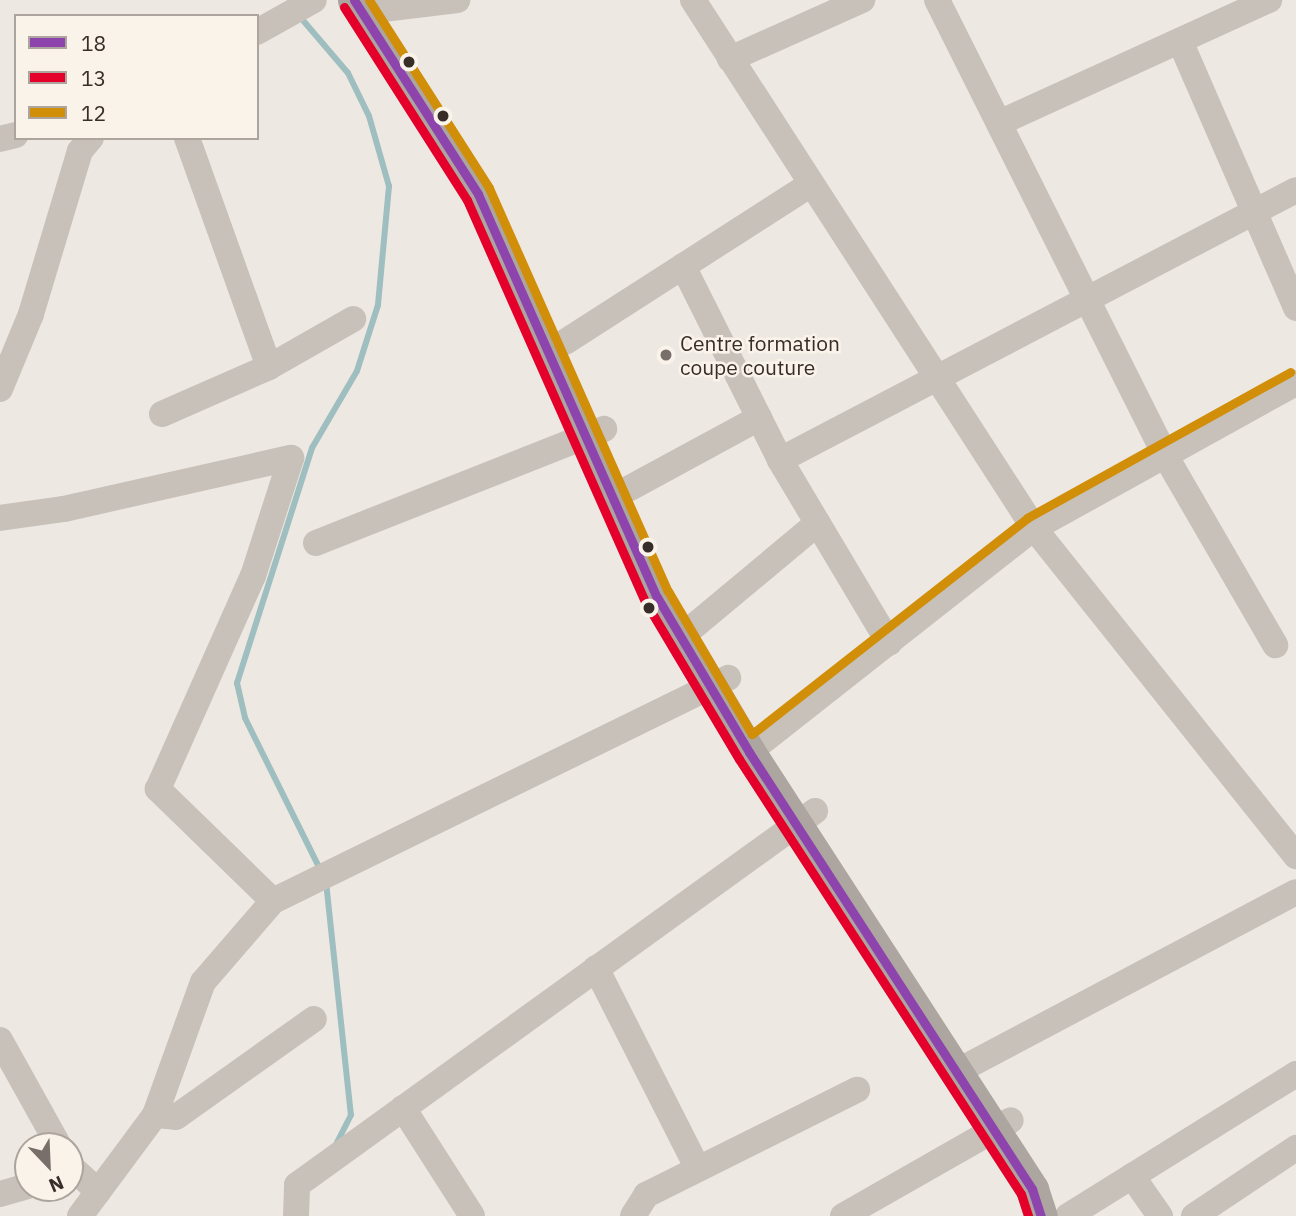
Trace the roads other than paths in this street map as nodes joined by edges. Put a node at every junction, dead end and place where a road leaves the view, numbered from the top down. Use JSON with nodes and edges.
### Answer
{"nodes":[{"id":1,"x":314,"y":0,"type":"edge"},
{"id":2,"x":457,"y":0,"type":"edge"},
{"id":3,"x":693,"y":0,"type":"edge"},
{"id":4,"x":862,"y":0,"type":"edge"},
{"id":5,"x":937,"y":0,"type":"edge"},
{"id":6,"x":1269,"y":0,"type":"edge"},
{"id":7,"x":836,"y":5,"type":"edge"},
{"id":8,"x":370,"y":7,"type":"edge"},
{"id":9,"x":259,"y":31,"type":"edge"},
{"id":10,"x":1180,"y":41,"type":"junction"},
{"id":11,"x":730,"y":59,"type":"junction"},
{"id":12,"x":999,"y":123,"type":"junction"},
{"id":13,"x":90,"y":140,"type":"edge"},
{"id":14,"x":188,"y":140,"type":"edge"},
{"id":15,"x":811,"y":184,"type":"junction"},
{"id":16,"x":1296,"y":190,"type":"edge"},
{"id":17,"x":1255,"y":215,"type":"junction"},
{"id":18,"x":683,"y":266,"type":"junction"},
{"id":19,"x":1087,"y":300,"type":"junction"},
{"id":20,"x":1296,"y":308,"type":"edge"},
{"id":21,"x":353,"y":319,"type":"dead end"},
{"id":22,"x":565,"y":342,"type":"junction"},
{"id":23,"x":269,"y":367,"type":"junction"},
{"id":24,"x":936,"y":378,"type":"junction"},
{"id":25,"x":1296,"y":383,"type":"edge"},
{"id":26,"x":0,"y":389,"type":"edge"},
{"id":27,"x":162,"y":414,"type":"dead end"},
{"id":28,"x":759,"y":418,"type":"junction"},
{"id":29,"x":594,"y":432,"type":"junction"},
{"id":30,"x":1165,"y":455,"type":"junction"},
{"id":31,"x":780,"y":460,"type":"junction"},
{"id":32,"x":630,"y":488,"type":"junction"},
{"id":33,"x":0,"y":518,"type":"edge"},
{"id":34,"x":818,"y":523,"type":"junction"},
{"id":35,"x":1034,"y":528,"type":"junction"},
{"id":36,"x":316,"y":543,"type":"dead end"},
{"id":37,"x":688,"y":631,"type":"junction"},
{"id":38,"x":889,"y":643,"type":"junction"},
{"id":39,"x":1275,"y":645,"type":"dead end"},
{"id":40,"x":719,"y":682,"type":"junction"},
{"id":41,"x":757,"y":746,"type":"junction"},
{"id":42,"x":807,"y":818,"type":"junction"},
{"id":43,"x":1296,"y":856,"type":"edge"},
{"id":44,"x":1296,"y":892,"type":"edge"},
{"id":45,"x":273,"y":901,"type":"junction"},
{"id":46,"x":596,"y":968,"type":"junction"},
{"id":47,"x":314,"y":1019,"type":"dead end"},
{"id":48,"x":0,"y":1040,"type":"edge"},
{"id":49,"x":966,"y":1067,"type":"junction"},
{"id":50,"x":1296,"y":1074,"type":"edge"},
{"id":51,"x":857,"y":1090,"type":"dead end"},
{"id":52,"x":403,"y":1108,"type":"junction"},
{"id":53,"x":155,"y":1115,"type":"junction"},
{"id":54,"x":1003,"y":1125,"type":"junction"},
{"id":55,"x":51,"y":1132,"type":"edge"},
{"id":56,"x":1296,"y":1148,"type":"edge"},
{"id":57,"x":698,"y":1169,"type":"junction"},
{"id":58,"x":1132,"y":1176,"type":"junction"},
{"id":59,"x":84,"y":1181,"type":"edge"},
{"id":60,"x":98,"y":1191,"type":"junction"},
{"id":61,"x":640,"y":1205,"type":"edge"},
{"id":62,"x":80,"y":1216,"type":"edge"},
{"id":63,"x":296,"y":1216,"type":"edge"},
{"id":64,"x":472,"y":1216,"type":"edge"},
{"id":65,"x":844,"y":1216,"type":"edge"},
{"id":66,"x":1041,"y":1216,"type":"edge"},
{"id":67,"x":1061,"y":1216,"type":"edge"},
{"id":68,"x":1068,"y":1216,"type":"edge"},
{"id":69,"x":1160,"y":1216,"type":"edge"},
{"id":70,"x":1194,"y":1216,"type":"edge"}],
"edges":[{"from":1,"to":9,"type":"street"},
{"from":2,"to":8,"type":"street"},
{"from":3,"to":11,"type":"street"},
{"from":4,"to":7,"type":"street"},
{"from":5,"to":12,"type":"street"},
{"from":6,"to":10,"type":"street"},
{"from":7,"to":11,"type":"street"},
{"from":8,"to":22,"type":"main road"},
{"from":8,"to":29,"type":"main road"},
{"from":10,"to":12,"type":"street"},
{"from":10,"to":17,"type":"street"},
{"from":11,"to":15,"type":"street"},
{"from":12,"to":19,"type":"street"},
{"from":13,"to":26,"type":"street"},
{"from":14,"to":23,"type":"street"},
{"from":15,"to":18,"type":"street"},
{"from":15,"to":24,"type":"street"},
{"from":16,"to":17,"type":"street"},
{"from":17,"to":19,"type":"street"},
{"from":17,"to":20,"type":"street"},
{"from":18,"to":22,"type":"street"},
{"from":18,"to":28,"type":"street"},
{"from":19,"to":24,"type":"street"},
{"from":19,"to":30,"type":"street"},
{"from":21,"to":23,"type":"street"},
{"from":22,"to":29,"type":"main road"},
{"from":23,"to":27,"type":"street"},
{"from":24,"to":31,"type":"street"},
{"from":24,"to":35,"type":"street"},
{"from":25,"to":30,"type":"street"},
{"from":28,"to":31,"type":"street"},
{"from":28,"to":32,"type":"street"},
{"from":29,"to":32,"type":"main road"},
{"from":29,"to":36,"type":"street"},
{"from":29,"to":37,"type":"main road"},
{"from":30,"to":35,"type":"street"},
{"from":30,"to":39,"type":"street"},
{"from":31,"to":34,"type":"street"},
{"from":32,"to":37,"type":"main road"},
{"from":33,"to":45,"type":"street"},
{"from":34,"to":37,"type":"street"},
{"from":34,"to":38,"type":"street"},
{"from":35,"to":38,"type":"street"},
{"from":35,"to":43,"type":"street"},
{"from":37,"to":40,"type":"main road"},
{"from":38,"to":41,"type":"street"},
{"from":40,"to":41,"type":"main road"},
{"from":40,"to":45,"type":"street"},
{"from":41,"to":42,"type":"main road"},
{"from":42,"to":46,"type":"street"},
{"from":42,"to":49,"type":"main road"},
{"from":44,"to":49,"type":"street"},
{"from":45,"to":53,"type":"street"},
{"from":46,"to":52,"type":"street"},
{"from":46,"to":57,"type":"street"},
{"from":47,"to":53,"type":"street"},
{"from":48,"to":55,"type":"street"},
{"from":49,"to":54,"type":"main road"},
{"from":50,"to":58,"type":"street"},
{"from":51,"to":57,"type":"street"},
{"from":52,"to":63,"type":"street"},
{"from":52,"to":64,"type":"street"},
{"from":53,"to":60,"type":"street"},
{"from":54,"to":65,"type":"street"},
{"from":54,"to":66,"type":"main road"},
{"from":54,"to":67,"type":"main road"},
{"from":56,"to":70,"type":"street"},
{"from":57,"to":61,"type":"street"},
{"from":58,"to":68,"type":"street"},
{"from":58,"to":69,"type":"street"},
{"from":59,"to":60,"type":"street"},
{"from":60,"to":62,"type":"street"}]}
